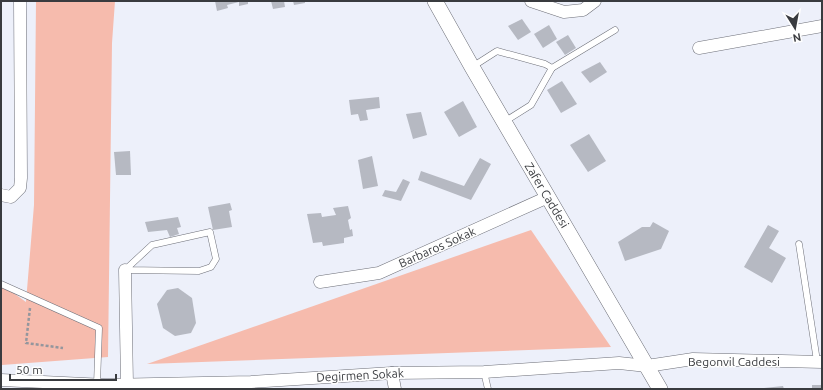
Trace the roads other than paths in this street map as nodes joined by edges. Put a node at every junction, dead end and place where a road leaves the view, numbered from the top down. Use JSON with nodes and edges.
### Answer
{"nodes":[{"id":1,"x":20,"y":1,"type":"edge"},
{"id":2,"x":435,"y":1,"type":"edge"},
{"id":3,"x":531,"y":1,"type":"edge"},
{"id":4,"x":595,"y":1,"type":"edge"},
{"id":5,"x":822,"y":26,"type":"edge"},
{"id":6,"x":614,"y":30,"type":"dead end"},
{"id":7,"x":699,"y":48,"type":"dead end"},
{"id":8,"x":472,"y":67,"type":"junction"},
{"id":9,"x":552,"y":68,"type":"junction"},
{"id":10,"x":504,"y":122,"type":"junction"},
{"id":11,"x":1,"y":195,"type":"edge"},
{"id":12,"x":548,"y":197,"type":"junction"},
{"id":13,"x":799,"y":244,"type":"dead end"},
{"id":14,"x":125,"y":270,"type":"junction"},
{"id":15,"x":320,"y":282,"type":"dead end"},
{"id":16,"x":1,"y":284,"type":"edge"},
{"id":17,"x":819,"y":362,"type":"edge"},
{"id":18,"x":647,"y":366,"type":"junction"},
{"id":19,"x":484,"y":372,"type":"junction"},
{"id":20,"x":392,"y":373,"type":"junction"},
{"id":21,"x":1,"y":380,"type":"edge"},
{"id":22,"x":126,"y":384,"type":"junction"},
{"id":23,"x":103,"y":386,"type":"edge"},
{"id":24,"x":395,"y":389,"type":"edge"},
{"id":25,"x":488,"y":389,"type":"edge"},
{"id":26,"x":660,"y":389,"type":"edge"}],
"edges":[{"from":1,"to":11,"type":"street"},
{"from":2,"to":8,"type":"street","name":"Zafer Caddesi"},
{"from":3,"to":4,"type":"street"},
{"from":5,"to":7,"type":"street"},
{"from":6,"to":9,"type":"lane"},
{"from":8,"to":9,"type":"lane"},
{"from":8,"to":10,"type":"street","name":"Zafer Caddesi"},
{"from":9,"to":10,"type":"lane"},
{"from":10,"to":12,"type":"street","name":"Zafer Caddesi"},
{"from":12,"to":15,"type":"street","name":"Barbaros Sokak"},
{"from":12,"to":18,"type":"street","name":"Zafer Caddesi"},
{"from":13,"to":17,"type":"lane"},
{"from":14,"to":14,"type":"lane"},
{"from":14,"to":22,"type":"street"},
{"from":16,"to":23,"type":"lane"},
{"from":17,"to":18,"type":"street","name":"Begonvil Caddesi"},
{"from":18,"to":19,"type":"street","name":"Degirmen Sokak"},
{"from":18,"to":26,"type":"street","name":"Zafer Caddesi"},
{"from":19,"to":20,"type":"street","name":"Degirmen Sokak"},
{"from":19,"to":25,"type":"lane"},
{"from":20,"to":22,"type":"street","name":"Degirmen Sokak"},
{"from":20,"to":24,"type":"street"},
{"from":21,"to":23,"type":"street","name":"Degirmen Sokak"},
{"from":22,"to":23,"type":"street","name":"Degirmen Sokak"}]}
